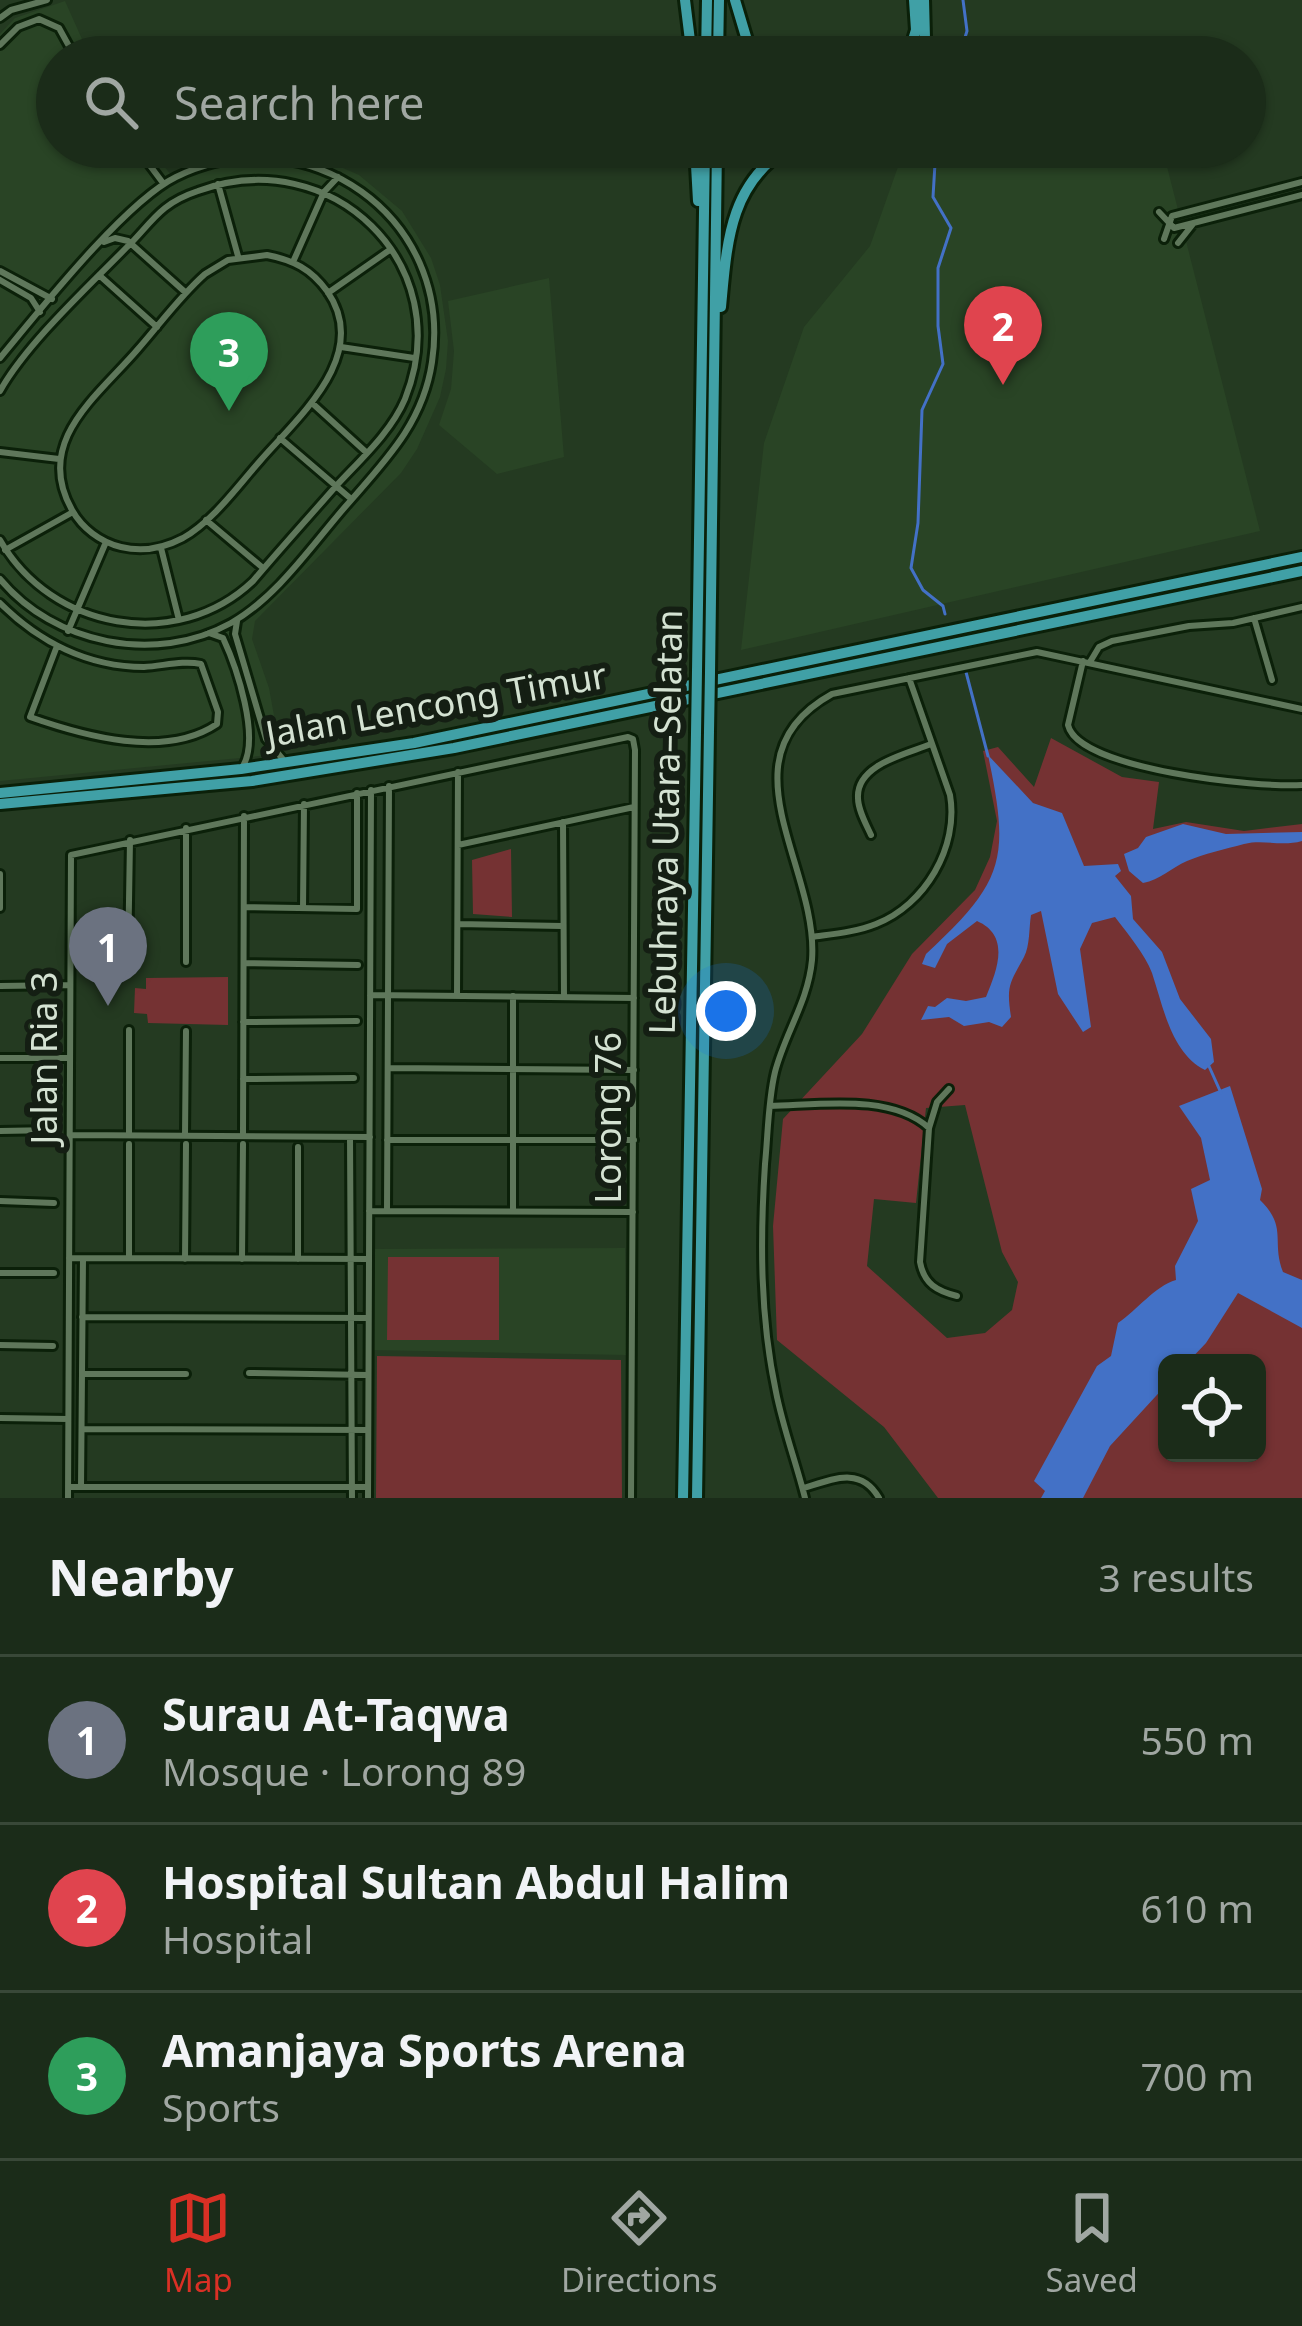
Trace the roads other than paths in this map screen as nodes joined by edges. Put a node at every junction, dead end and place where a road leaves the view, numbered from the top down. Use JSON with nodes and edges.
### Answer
{"nodes":[{"id":1,"x":685,"y":0,"type":"edge"},
{"id":2,"x":707,"y":0,"type":"edge"},
{"id":3,"x":719,"y":0,"type":"edge"},
{"id":4,"x":735,"y":0,"type":"edge"},
{"id":5,"x":914,"y":0,"type":"edge"},
{"id":6,"x":924,"y":0,"type":"edge"},
{"id":7,"x":47,"y":1,"type":"edge"},
{"id":8,"x":24,"y":6,"type":"junction"},
{"id":9,"x":0,"y":18,"type":"edge"},
{"id":10,"x":46,"y":20,"type":"junction"},
{"id":11,"x":29,"y":21,"type":"junction"},
{"id":12,"x":64,"y":36,"type":"edge"},
{"id":13,"x":689,"y":36,"type":"edge"},
{"id":14,"x":706,"y":36,"type":"edge"},
{"id":15,"x":718,"y":36,"type":"edge"},
{"id":16,"x":746,"y":36,"type":"edge"},
{"id":17,"x":914,"y":36,"type":"edge"},
{"id":18,"x":925,"y":36,"type":"edge"},
{"id":19,"x":0,"y":45,"type":"edge"},
{"id":20,"x":152,"y":168,"type":"edge"},
{"id":21,"x":204,"y":168,"type":"edge"},
{"id":22,"x":315,"y":168,"type":"edge"},
{"id":23,"x":696,"y":168,"type":"edge"},
{"id":24,"x":704,"y":168,"type":"edge"},
{"id":25,"x":717,"y":168,"type":"edge"},
{"id":26,"x":764,"y":168,"type":"edge"},
{"id":27,"x":326,"y":171,"type":"junction"},
{"id":28,"x":338,"y":177,"type":"junction"},
{"id":29,"x":1302,"y":182,"type":"edge"},
{"id":30,"x":164,"y":184,"type":"junction"},
{"id":31,"x":218,"y":184,"type":"junction"},
{"id":32,"x":324,"y":192,"type":"junction"},
{"id":33,"x":1302,"y":195,"type":"edge"},
{"id":34,"x":1159,"y":212,"type":"dead end"},
{"id":35,"x":123,"y":219,"type":"junction"},
{"id":36,"x":1195,"y":221,"type":"junction"},
{"id":37,"x":1170,"y":223,"type":"junction"},
{"id":38,"x":1164,"y":239,"type":"dead end"},
{"id":39,"x":701,"y":240,"type":"junction"},
{"id":40,"x":1178,"y":243,"type":"dead end"},
{"id":41,"x":101,"y":244,"type":"junction"},
{"id":42,"x":131,"y":244,"type":"junction"},
{"id":43,"x":391,"y":249,"type":"junction"},
{"id":44,"x":238,"y":257,"type":"junction"},
{"id":45,"x":293,"y":262,"type":"junction"},
{"id":46,"x":99,"y":275,"type":"junction"},
{"id":47,"x":0,"y":276,"type":"edge"},
{"id":48,"x":186,"y":292,"type":"junction"},
{"id":49,"x":328,"y":293,"type":"junction"},
{"id":50,"x":52,"y":299,"type":"junction"},
{"id":51,"x":40,"y":312,"type":"junction"},
{"id":52,"x":157,"y":327,"type":"junction"},
{"id":53,"x":340,"y":347,"type":"junction"},
{"id":54,"x":0,"y":358,"type":"edge"},
{"id":55,"x":416,"y":358,"type":"junction"},
{"id":56,"x":716,"y":360,"type":"junction"},
{"id":57,"x":0,"y":391,"type":"edge"},
{"id":58,"x":310,"y":402,"type":"junction"},
{"id":59,"x":280,"y":438,"type":"junction"},
{"id":60,"x":0,"y":452,"type":"edge"},
{"id":61,"x":367,"y":453,"type":"junction"},
{"id":62,"x":59,"y":459,"type":"junction"},
{"id":63,"x":337,"y":485,"type":"junction"},
{"id":64,"x":352,"y":499,"type":"junction"},
{"id":65,"x":73,"y":512,"type":"junction"},
{"id":66,"x":206,"y":520,"type":"junction"},
{"id":67,"x":106,"y":542,"type":"junction"},
{"id":68,"x":161,"y":547,"type":"junction"},
{"id":69,"x":3,"y":550,"type":"edge"},
{"id":70,"x":1302,"y":557,"type":"edge"},
{"id":71,"x":263,"y":569,"type":"junction"},
{"id":72,"x":1302,"y":571,"type":"edge"},
{"id":73,"x":0,"y":579,"type":"edge"},
{"id":74,"x":0,"y":603,"type":"edge"},
{"id":75,"x":1302,"y":607,"type":"edge"},
{"id":76,"x":77,"y":611,"type":"junction"},
{"id":77,"x":238,"y":618,"type":"junction"},
{"id":78,"x":1254,"y":618,"type":"junction"},
{"id":79,"x":179,"y":620,"type":"junction"},
{"id":80,"x":67,"y":630,"type":"junction"},
{"id":81,"x":208,"y":633,"type":"junction"},
{"id":82,"x":58,"y":646,"type":"junction"},
{"id":83,"x":1087,"y":661,"type":"junction"},
{"id":84,"x":704,"y":672,"type":"junction"},
{"id":85,"x":909,"y":677,"type":"junction"},
{"id":86,"x":1272,"y":680,"type":"dead end"},
{"id":87,"x":1302,"y":709,"type":"edge"},
{"id":88,"x":702,"y":732,"type":"junction"},
{"id":89,"x":633,"y":740,"type":"joint"},
{"id":90,"x":932,"y":744,"type":"junction"},
{"id":91,"x":286,"y":764,"type":"junction"},
{"id":92,"x":241,"y":769,"type":"junction"},
{"id":93,"x":458,"y":772,"type":"junction"},
{"id":94,"x":1302,"y":785,"type":"edge"},
{"id":95,"x":389,"y":786,"type":"junction"},
{"id":96,"x":371,"y":790,"type":"junction"},
{"id":97,"x":0,"y":793,"type":"edge"},
{"id":98,"x":357,"y":793,"type":"junction"},
{"id":99,"x":0,"y":804,"type":"edge"},
{"id":100,"x":304,"y":804,"type":"junction"},
{"id":101,"x":634,"y":807,"type":"junction"},
{"id":102,"x":244,"y":816,"type":"junction"},
{"id":103,"x":563,"y":822,"type":"junction"},
{"id":104,"x":186,"y":828,"type":"junction"},
{"id":105,"x":871,"y":836,"type":"dead end"},
{"id":106,"x":130,"y":840,"type":"junction"},
{"id":107,"x":458,"y":845,"type":"junction"},
{"id":108,"x":0,"y":874,"type":"edge"},
{"id":109,"x":244,"y":907,"type":"junction"},
{"id":110,"x":0,"y":908,"type":"edge"},
{"id":111,"x":303,"y":908,"type":"junction"},
{"id":112,"x":458,"y":924,"type":"junction"},
{"id":113,"x":564,"y":926,"type":"junction"},
{"id":114,"x":812,"y":937,"type":"junction"},
{"id":115,"x":128,"y":962,"type":"dead end"},
{"id":116,"x":186,"y":962,"type":"dead end"},
{"id":117,"x":244,"y":963,"type":"junction"},
{"id":118,"x":358,"y":965,"type":"dead end"},
{"id":119,"x":70,"y":985,"type":"junction"},
{"id":120,"x":0,"y":986,"type":"edge"},
{"id":121,"x":370,"y":995,"type":"junction"},
{"id":122,"x":388,"y":995,"type":"junction"},
{"id":123,"x":458,"y":996,"type":"junction"},
{"id":124,"x":513,"y":996,"type":"junction"},
{"id":125,"x":564,"y":997,"type":"junction"},
{"id":126,"x":634,"y":998,"type":"junction"},
{"id":127,"x":243,"y":1022,"type":"junction"},
{"id":128,"x":357,"y":1022,"type":"dead end"},
{"id":129,"x":129,"y":1030,"type":"dead end"},
{"id":130,"x":186,"y":1030,"type":"dead end"},
{"id":131,"x":0,"y":1058,"type":"edge"},
{"id":132,"x":70,"y":1058,"type":"junction"},
{"id":133,"x":388,"y":1068,"type":"junction"},
{"id":134,"x":514,"y":1069,"type":"junction"},
{"id":135,"x":634,"y":1070,"type":"junction"},
{"id":136,"x":354,"y":1078,"type":"dead end"},
{"id":137,"x":243,"y":1079,"type":"junction"},
{"id":138,"x":949,"y":1089,"type":"dead end"},
{"id":139,"x":770,"y":1106,"type":"junction"},
{"id":140,"x":928,"y":1128,"type":"junction"},
{"id":141,"x":54,"y":1130,"type":"dead end"},
{"id":142,"x":0,"y":1131,"type":"edge"},
{"id":143,"x":70,"y":1135,"type":"junction"},
{"id":144,"x":350,"y":1137,"type":"junction"},
{"id":145,"x":370,"y":1137,"type":"junction"},
{"id":146,"x":129,"y":1139,"type":"junction"},
{"id":147,"x":185,"y":1140,"type":"junction"},
{"id":148,"x":243,"y":1140,"type":"junction"},
{"id":149,"x":387,"y":1140,"type":"junction"},
{"id":150,"x":634,"y":1140,"type":"junction"},
{"id":151,"x":514,"y":1141,"type":"junction"},
{"id":152,"x":298,"y":1147,"type":"dead end"},
{"id":153,"x":0,"y":1201,"type":"edge"},
{"id":154,"x":54,"y":1203,"type":"dead end"},
{"id":155,"x":369,"y":1211,"type":"junction"},
{"id":156,"x":387,"y":1211,"type":"junction"},
{"id":157,"x":513,"y":1211,"type":"junction"},
{"id":158,"x":633,"y":1212,"type":"junction"},
{"id":159,"x":69,"y":1258,"type":"junction"},
{"id":160,"x":82,"y":1258,"type":"junction"},
{"id":161,"x":129,"y":1258,"type":"junction"},
{"id":162,"x":185,"y":1258,"type":"junction"},
{"id":163,"x":242,"y":1258,"type":"junction"},
{"id":164,"x":298,"y":1258,"type":"junction"},
{"id":165,"x":369,"y":1258,"type":"junction"},
{"id":166,"x":354,"y":1259,"type":"junction"},
{"id":167,"x":0,"y":1273,"type":"edge"},
{"id":168,"x":54,"y":1273,"type":"dead end"},
{"id":169,"x":957,"y":1296,"type":"dead end"},
{"id":170,"x":82,"y":1317,"type":"junction"},
{"id":171,"x":353,"y":1318,"type":"junction"},
{"id":172,"x":368,"y":1318,"type":"junction"},
{"id":173,"x":0,"y":1345,"type":"edge"},
{"id":174,"x":53,"y":1346,"type":"dead end"},
{"id":175,"x":249,"y":1373,"type":"dead end"},
{"id":176,"x":82,"y":1374,"type":"junction"},
{"id":177,"x":186,"y":1374,"type":"dead end"},
{"id":178,"x":352,"y":1375,"type":"junction"},
{"id":179,"x":368,"y":1375,"type":"junction"},
{"id":180,"x":0,"y":1418,"type":"edge"},
{"id":181,"x":68,"y":1419,"type":"junction"},
{"id":182,"x":82,"y":1429,"type":"junction"},
{"id":183,"x":352,"y":1430,"type":"junction"},
{"id":184,"x":368,"y":1430,"type":"junction"},
{"id":185,"x":81,"y":1486,"type":"junction"},
{"id":186,"x":68,"y":1487,"type":"junction"},
{"id":187,"x":183,"y":1487,"type":"junction"},
{"id":188,"x":240,"y":1487,"type":"junction"},
{"id":189,"x":297,"y":1487,"type":"junction"},
{"id":190,"x":352,"y":1487,"type":"junction"},
{"id":191,"x":368,"y":1487,"type":"junction"},
{"id":192,"x":802,"y":1488,"type":"junction"},
{"id":193,"x":68,"y":1498,"type":"edge"},
{"id":194,"x":183,"y":1498,"type":"edge"},
{"id":195,"x":239,"y":1498,"type":"edge"},
{"id":196,"x":296,"y":1498,"type":"edge"},
{"id":197,"x":352,"y":1498,"type":"edge"},
{"id":198,"x":368,"y":1498,"type":"edge"},
{"id":199,"x":631,"y":1498,"type":"edge"},
{"id":200,"x":683,"y":1498,"type":"edge"},
{"id":201,"x":697,"y":1498,"type":"edge"},
{"id":202,"x":805,"y":1498,"type":"edge"},
{"id":203,"x":879,"y":1498,"type":"edge"}],
"edges":[{"from":1,"to":13,"type":"highway"},
{"from":2,"to":14,"type":"highway"},
{"from":3,"to":15,"type":"highway"},
{"from":4,"to":16,"type":"highway"},
{"from":5,"to":17,"type":"highway"},
{"from":6,"to":18,"type":"highway"},
{"from":7,"to":8,"type":"street"},
{"from":7,"to":10,"type":"street"},
{"from":8,"to":9,"type":"street"},
{"from":8,"to":11,"type":"street"},
{"from":10,"to":11,"type":"street"},
{"from":10,"to":12,"type":"street"},
{"from":11,"to":19,"type":"street"},
{"from":20,"to":30,"type":"street"},
{"from":21,"to":30,"type":"street"},
{"from":22,"to":27,"type":"street"},
{"from":23,"to":39,"type":"highway"},
{"from":24,"to":39,"type":"highway","name":"Lebuhraya Utara–Selatan"},
{"from":25,"to":56,"type":"highway","name":"Lebuhraya Utara–Selatan"},
{"from":26,"to":56,"type":"highway"},
{"from":27,"to":28,"type":"street"},
{"from":27,"to":32,"type":"street"},
{"from":28,"to":32,"type":"street"},
{"from":28,"to":64,"type":"street"},
{"from":29,"to":37,"type":"street"},
{"from":30,"to":35,"type":"street"},
{"from":31,"to":32,"type":"street"},
{"from":31,"to":42,"type":"street"},
{"from":31,"to":44,"type":"street"},
{"from":32,"to":43,"type":"street"},
{"from":32,"to":45,"type":"street"},
{"from":33,"to":36,"type":"street"},
{"from":34,"to":37,"type":"street"},
{"from":35,"to":41,"type":"street"},
{"from":35,"to":42,"type":"street"},
{"from":36,"to":37,"type":"street"},
{"from":36,"to":40,"type":"street"},
{"from":37,"to":38,"type":"street"},
{"from":39,"to":84,"type":"highway","name":"Lebuhraya Utara–Selatan"},
{"from":41,"to":42,"type":"street"},
{"from":41,"to":50,"type":"street"},
{"from":42,"to":46,"type":"street"},
{"from":42,"to":48,"type":"street"},
{"from":43,"to":49,"type":"street"},
{"from":43,"to":55,"type":"street"},
{"from":44,"to":45,"type":"street"},
{"from":44,"to":48,"type":"street"},
{"from":45,"to":49,"type":"street"},
{"from":46,"to":52,"type":"street"},
{"from":46,"to":57,"type":"street"},
{"from":47,"to":50,"type":"street"},
{"from":47,"to":51,"type":"street"},
{"from":48,"to":52,"type":"street"},
{"from":49,"to":53,"type":"street"},
{"from":50,"to":51,"type":"street"},
{"from":51,"to":54,"type":"street"},
{"from":52,"to":62,"type":"street"},
{"from":53,"to":55,"type":"street"},
{"from":53,"to":58,"type":"street"},
{"from":55,"to":61,"type":"street"},
{"from":56,"to":84,"type":"highway","name":"Lebuhraya Utara–Selatan"},
{"from":58,"to":59,"type":"street"},
{"from":58,"to":61,"type":"street"},
{"from":59,"to":63,"type":"street"},
{"from":59,"to":66,"type":"street"},
{"from":60,"to":62,"type":"street"},
{"from":61,"to":63,"type":"street"},
{"from":62,"to":65,"type":"street"},
{"from":63,"to":64,"type":"street"},
{"from":63,"to":71,"type":"street"},
{"from":64,"to":77,"type":"street"},
{"from":65,"to":67,"type":"street"},
{"from":65,"to":69,"type":"street"},
{"from":66,"to":68,"type":"street"},
{"from":66,"to":71,"type":"street"},
{"from":67,"to":68,"type":"street"},
{"from":67,"to":76,"type":"street"},
{"from":68,"to":79,"type":"street"},
{"from":69,"to":76,"type":"street"},
{"from":70,"to":91,"type":"highway","name":"Jalan Lencong Timur"},
{"from":71,"to":79,"type":"street"},
{"from":72,"to":99,"type":"highway","name":"Jalan Lencong Timur"},
{"from":73,"to":80,"type":"street"},
{"from":74,"to":82,"type":"street"},
{"from":75,"to":78,"type":"street"},
{"from":76,"to":79,"type":"street"},
{"from":76,"to":80,"type":"street"},
{"from":77,"to":81,"type":"street"},
{"from":77,"to":91,"type":"street"},
{"from":78,"to":83,"type":"street"},
{"from":78,"to":86,"type":"street"},
{"from":80,"to":81,"type":"street"},
{"from":80,"to":82,"type":"street"},
{"from":81,"to":92,"type":"street"},
{"from":82,"to":82,"type":"street"},
{"from":83,"to":85,"type":"street"},
{"from":83,"to":87,"type":"street"},
{"from":83,"to":94,"type":"street"},
{"from":84,"to":88,"type":"highway","name":"Lebuhraya Utara–Selatan","bridge":true},
{"from":85,"to":90,"type":"street"},
{"from":85,"to":114,"type":"street"},
{"from":88,"to":200,"type":"highway","name":"Lebuhraya Utara–Selatan"},
{"from":88,"to":201,"type":"highway","name":"Lebuhraya Utara–Selatan"},
{"from":89,"to":93,"type":"street","name":"Jalan Ria 3"},
{"from":89,"to":101,"type":"street","name":"Lorong 76"},
{"from":90,"to":105,"type":"street"},
{"from":90,"to":114,"type":"street"},
{"from":91,"to":92,"type":"highway","name":"Jalan Lencong Timur"},
{"from":92,"to":97,"type":"highway","name":"Jalan Lencong Timur"},
{"from":93,"to":95,"type":"street","name":"Jalan Ria 3"},
{"from":93,"to":107,"type":"street"},
{"from":95,"to":96,"type":"street","name":"Jalan Ria 3"},
{"from":95,"to":122,"type":"street"},
{"from":96,"to":98,"type":"street","name":"Jalan Ria 3"},
{"from":96,"to":121,"type":"street"},
{"from":98,"to":100,"type":"street","name":"Jalan Ria 3"},
{"from":98,"to":111,"type":"street"},
{"from":100,"to":102,"type":"street","name":"Jalan Ria 3"},
{"from":100,"to":111,"type":"street"},
{"from":101,"to":103,"type":"street"},
{"from":101,"to":126,"type":"street","name":"Lorong 76"},
{"from":102,"to":104,"type":"street","name":"Jalan Ria 3"},
{"from":102,"to":109,"type":"street"},
{"from":103,"to":107,"type":"street"},
{"from":103,"to":113,"type":"street"},
{"from":104,"to":106,"type":"street","name":"Jalan Ria 3"},
{"from":104,"to":116,"type":"street"},
{"from":106,"to":115,"type":"street"},
{"from":106,"to":119,"type":"street","name":"Jalan Ria 3"},
{"from":107,"to":112,"type":"street"},
{"from":108,"to":110,"type":"street"},
{"from":109,"to":111,"type":"street"},
{"from":109,"to":117,"type":"street"},
{"from":112,"to":113,"type":"street"},
{"from":112,"to":123,"type":"street"},
{"from":113,"to":125,"type":"street"},
{"from":114,"to":139,"type":"street"},
{"from":117,"to":118,"type":"street"},
{"from":117,"to":127,"type":"street"},
{"from":119,"to":120,"type":"street"},
{"from":119,"to":132,"type":"street","name":"Jalan Ria 3"},
{"from":121,"to":122,"type":"street"},
{"from":121,"to":145,"type":"street"},
{"from":122,"to":123,"type":"street"},
{"from":122,"to":133,"type":"street"},
{"from":123,"to":124,"type":"street"},
{"from":124,"to":125,"type":"street"},
{"from":124,"to":134,"type":"street"},
{"from":125,"to":126,"type":"street"},
{"from":126,"to":135,"type":"street","name":"Lorong 76"},
{"from":127,"to":128,"type":"street"},
{"from":127,"to":137,"type":"street"},
{"from":129,"to":146,"type":"street"},
{"from":130,"to":147,"type":"street"},
{"from":131,"to":132,"type":"street"},
{"from":132,"to":143,"type":"street","name":"Jalan Ria 3"},
{"from":133,"to":134,"type":"street"},
{"from":133,"to":149,"type":"street"},
{"from":134,"to":135,"type":"street"},
{"from":134,"to":151,"type":"street"},
{"from":135,"to":150,"type":"street","name":"Lorong 76"},
{"from":136,"to":137,"type":"street"},
{"from":137,"to":148,"type":"street"},
{"from":138,"to":140,"type":"street"},
{"from":139,"to":140,"type":"street"},
{"from":139,"to":192,"type":"street"},
{"from":140,"to":169,"type":"street"},
{"from":141,"to":142,"type":"street"},
{"from":143,"to":146,"type":"street"},
{"from":143,"to":159,"type":"street","name":"Jalan Ria 3"},
{"from":144,"to":145,"type":"street"},
{"from":144,"to":148,"type":"street"},
{"from":144,"to":166,"type":"street"},
{"from":145,"to":155,"type":"street"},
{"from":146,"to":147,"type":"street"},
{"from":146,"to":161,"type":"street"},
{"from":147,"to":148,"type":"street"},
{"from":147,"to":162,"type":"street"},
{"from":148,"to":163,"type":"street"},
{"from":149,"to":151,"type":"street"},
{"from":149,"to":156,"type":"street"},
{"from":150,"to":151,"type":"street"},
{"from":150,"to":158,"type":"street","name":"Lorong 76"},
{"from":151,"to":157,"type":"street"},
{"from":152,"to":164,"type":"street"},
{"from":153,"to":154,"type":"street"},
{"from":155,"to":156,"type":"street"},
{"from":155,"to":165,"type":"street"},
{"from":156,"to":157,"type":"street"},
{"from":157,"to":158,"type":"street"},
{"from":158,"to":199,"type":"street","name":"Lorong 76"},
{"from":159,"to":160,"type":"street"},
{"from":159,"to":181,"type":"street","name":"Jalan Ria 3"},
{"from":160,"to":161,"type":"street"},
{"from":160,"to":170,"type":"street"},
{"from":161,"to":162,"type":"street"},
{"from":162,"to":163,"type":"street"},
{"from":163,"to":164,"type":"street"},
{"from":164,"to":166,"type":"street"},
{"from":165,"to":166,"type":"street"},
{"from":165,"to":172,"type":"street"},
{"from":166,"to":171,"type":"street"},
{"from":167,"to":168,"type":"street"},
{"from":170,"to":171,"type":"street"},
{"from":170,"to":176,"type":"street"},
{"from":171,"to":172,"type":"street"},
{"from":171,"to":178,"type":"street"},
{"from":172,"to":179,"type":"street"},
{"from":173,"to":174,"type":"street"},
{"from":175,"to":178,"type":"street"},
{"from":176,"to":177,"type":"street"},
{"from":176,"to":182,"type":"street"},
{"from":178,"to":179,"type":"street"},
{"from":178,"to":183,"type":"street"},
{"from":179,"to":184,"type":"street"},
{"from":180,"to":181,"type":"street"},
{"from":181,"to":186,"type":"street","name":"Jalan Ria 3"},
{"from":182,"to":183,"type":"street"},
{"from":182,"to":185,"type":"street"},
{"from":183,"to":184,"type":"street"},
{"from":183,"to":190,"type":"street"},
{"from":184,"to":191,"type":"street"},
{"from":185,"to":186,"type":"street"},
{"from":185,"to":187,"type":"street"},
{"from":186,"to":193,"type":"street","name":"Jalan Ria 3"},
{"from":187,"to":188,"type":"street"},
{"from":187,"to":194,"type":"street"},
{"from":188,"to":189,"type":"street"},
{"from":188,"to":195,"type":"street"},
{"from":189,"to":190,"type":"street"},
{"from":189,"to":196,"type":"street"},
{"from":190,"to":191,"type":"street"},
{"from":190,"to":197,"type":"street"},
{"from":191,"to":198,"type":"street"},
{"from":192,"to":202,"type":"street"},
{"from":192,"to":203,"type":"street"}]}
